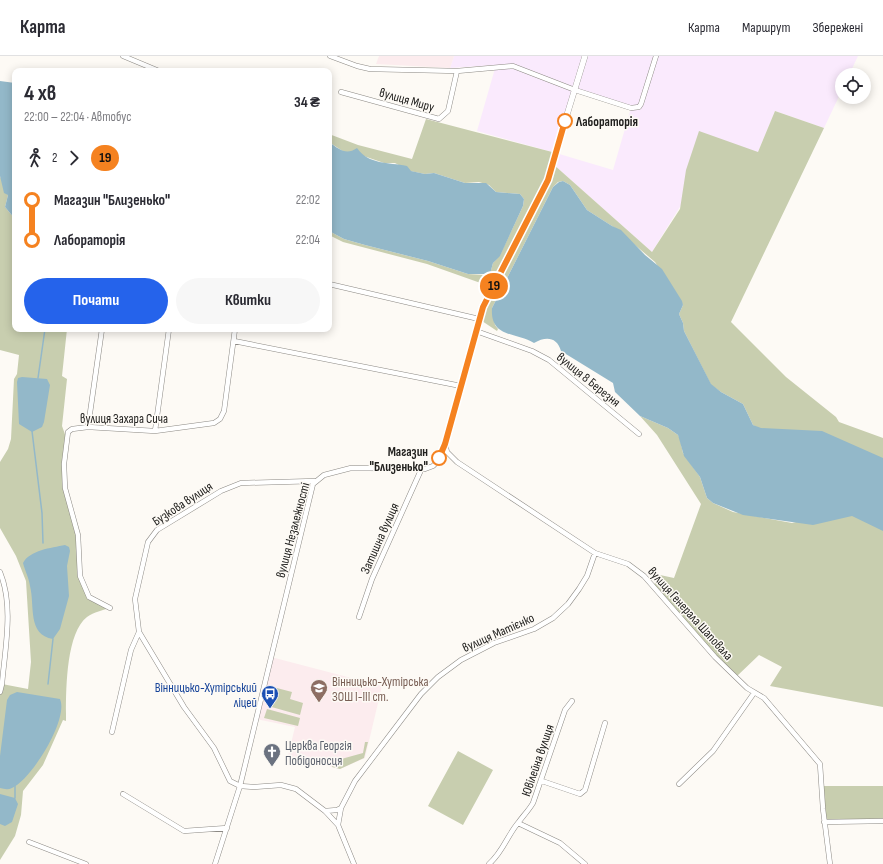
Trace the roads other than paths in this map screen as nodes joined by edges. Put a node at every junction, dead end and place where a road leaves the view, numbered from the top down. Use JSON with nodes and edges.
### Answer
{"nodes":[{"id":1,"x":123,"y":56,"type":"edge"},
{"id":2,"x":330,"y":56,"type":"edge"},
{"id":3,"x":585,"y":56,"type":"edge"},
{"id":4,"x":656,"y":56,"type":"edge"},
{"id":5,"x":152,"y":68,"type":"edge"},
{"id":6,"x":456,"y":71,"type":"junction"},
{"id":7,"x":575,"y":90,"type":"junction"},
{"id":8,"x":341,"y":92,"type":"dead end"},
{"id":9,"x":332,"y":285,"type":"edge"},
{"id":10,"x":483,"y":307,"type":"joint"},
{"id":11,"x":479,"y":319,"type":"junction"},
{"id":12,"x":476,"y":331,"type":"junction"},
{"id":13,"x":102,"y":332,"type":"edge"},
{"id":14,"x":169,"y":332,"type":"edge"},
{"id":15,"x":235,"y":332,"type":"edge"},
{"id":16,"x":234,"y":341,"type":"junction"},
{"id":17,"x":461,"y":386,"type":"junction"},
{"id":18,"x":88,"y":427,"type":"junction"},
{"id":19,"x":155,"y":431,"type":"junction"},
{"id":20,"x":639,"y":434,"type":"dead end"},
{"id":21,"x":445,"y":444,"type":"junction"},
{"id":22,"x":421,"y":470,"type":"junction"},
{"id":23,"x":315,"y":481,"type":"junction"},
{"id":24,"x":594,"y":553,"type":"junction"},
{"id":25,"x":0,"y":572,"type":"edge"},
{"id":26,"x":110,"y":608,"type":"dead end"},
{"id":27,"x":359,"y":617,"type":"dead end"},
{"id":28,"x":139,"y":632,"type":"junction"},
{"id":29,"x":0,"y":692,"type":"edge"},
{"id":30,"x":754,"y":693,"type":"junction"},
{"id":31,"x":572,"y":701,"type":"dead end"},
{"id":32,"x":605,"y":723,"type":"dead end"},
{"id":33,"x":112,"y":732,"type":"dead end"},
{"id":34,"x":246,"y":776,"type":"dead end"},
{"id":35,"x":542,"y":781,"type":"junction"},
{"id":36,"x":679,"y":784,"type":"dead end"},
{"id":37,"x":240,"y":786,"type":"junction"},
{"id":38,"x":123,"y":794,"type":"dead end"},
{"id":39,"x":341,"y":808,"type":"junction"},
{"id":40,"x":325,"y":811,"type":"junction"},
{"id":41,"x":883,"y":821,"type":"edge"},
{"id":42,"x":824,"y":822,"type":"junction"},
{"id":43,"x":518,"y":823,"type":"junction"},
{"id":44,"x":338,"y":825,"type":"junction"},
{"id":45,"x":227,"y":828,"type":"junction"},
{"id":46,"x":29,"y":842,"type":"dead end"},
{"id":47,"x":86,"y":864,"type":"edge"},
{"id":48,"x":215,"y":864,"type":"edge"},
{"id":49,"x":354,"y":864,"type":"edge"},
{"id":50,"x":489,"y":864,"type":"edge"},
{"id":51,"x":585,"y":864,"type":"edge"},
{"id":52,"x":830,"y":864,"type":"edge"}],
"edges":[{"from":1,"to":5,"type":"street"},
{"from":2,"to":6,"type":"street"},
{"from":3,"to":7,"type":"street"},
{"from":4,"to":7,"type":"street"},
{"from":6,"to":7,"type":"street"},
{"from":6,"to":8,"type":"street","name":"вулиця Миру"},
{"from":7,"to":10,"type":"street"},
{"from":9,"to":11,"type":"street"},
{"from":10,"to":11,"type":"street"},
{"from":11,"to":12,"type":"street"},
{"from":12,"to":17,"type":"street"},
{"from":12,"to":20,"type":"street","name":"вулиця 8 Березня"},
{"from":13,"to":18,"type":"street"},
{"from":14,"to":19,"type":"street"},
{"from":15,"to":16,"type":"street","name":"вулиця Захара Сича"},
{"from":16,"to":17,"type":"street"},
{"from":16,"to":19,"type":"street","name":"вулиця Захара Сича"},
{"from":17,"to":21,"type":"street"},
{"from":18,"to":19,"type":"street","name":"вулиця Захара Сича"},
{"from":18,"to":26,"type":"street","name":"вулиця Захара Сича"},
{"from":21,"to":22,"type":"street"},
{"from":21,"to":24,"type":"street","name":"вулиця Генерала Шаповала"},
{"from":22,"to":23,"type":"street","name":"вулиця Незалежності"},
{"from":22,"to":27,"type":"street","name":"Затишна вулиця"},
{"from":23,"to":28,"type":"street","name":"Бузкова вулиця"},
{"from":23,"to":37,"type":"street","name":"вулиця Незалежності"},
{"from":24,"to":30,"type":"street","name":"вулиця Генерала Шаповала"},
{"from":24,"to":39,"type":"street","name":"вулиця Матієнко"},
{"from":25,"to":29,"type":"street"},
{"from":28,"to":33,"type":"street"},
{"from":28,"to":37,"type":"street","name":"Бузкова вулиця"},
{"from":30,"to":36,"type":"street"},
{"from":30,"to":42,"type":"street","name":"вулиця Генерала Шаповала"},
{"from":31,"to":35,"type":"street","name":"Ювілейна вулиця"},
{"from":32,"to":35,"type":"street"},
{"from":34,"to":37,"type":"street"},
{"from":35,"to":43,"type":"street","name":"Ювілейна вулиця"},
{"from":37,"to":40,"type":"street"},
{"from":37,"to":45,"type":"street"},
{"from":38,"to":45,"type":"street"},
{"from":39,"to":40,"type":"street"},
{"from":39,"to":44,"type":"street","name":"вулиця Матієнко"},
{"from":40,"to":44,"type":"street"},
{"from":41,"to":42,"type":"street"},
{"from":42,"to":52,"type":"street","name":"вулиця Генерала Шаповала"},
{"from":43,"to":50,"type":"street","name":"Ювілейна вулиця"},
{"from":43,"to":51,"type":"street"},
{"from":44,"to":49,"type":"street"},
{"from":45,"to":48,"type":"street"},
{"from":46,"to":47,"type":"street"}]}
